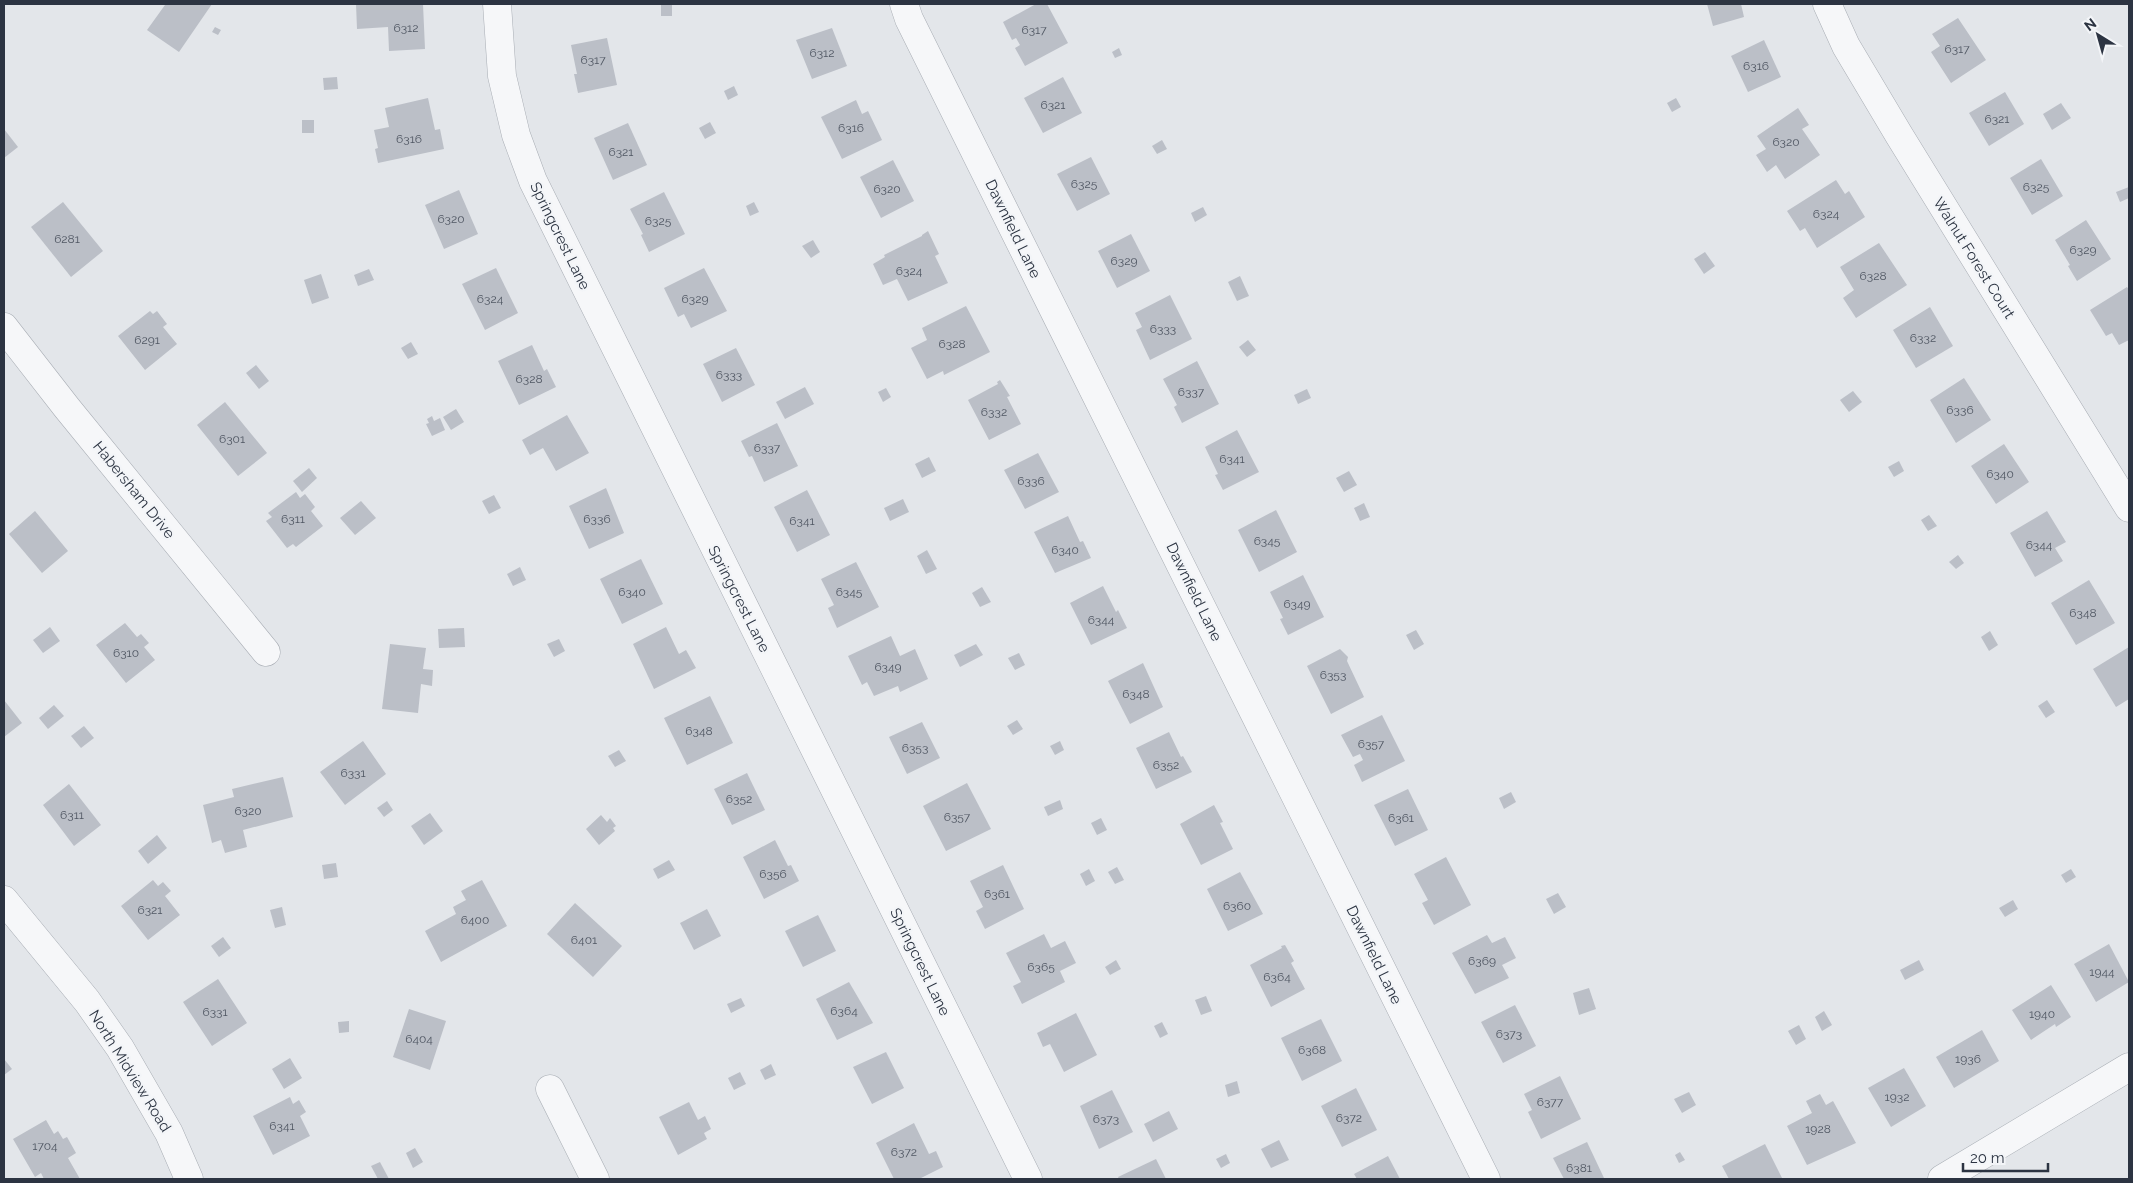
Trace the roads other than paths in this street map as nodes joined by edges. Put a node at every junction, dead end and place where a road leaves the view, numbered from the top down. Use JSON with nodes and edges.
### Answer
{"nodes":[{"id":1,"x":497,"y":4,"type":"edge"},
{"id":2,"x":904,"y":4,"type":"edge"},
{"id":3,"x":1827,"y":4,"type":"edge"},
{"id":4,"x":4,"y":327,"type":"edge"},
{"id":5,"x":2129,"y":508,"type":"edge"},
{"id":6,"x":266,"y":652,"type":"dead end"},
{"id":7,"x":4,"y":900,"type":"edge"},
{"id":8,"x":2129,"y":1067,"type":"edge"},
{"id":9,"x":550,"y":1088,"type":"dead end"},
{"id":10,"x":189,"y":1179,"type":"edge"},
{"id":11,"x":595,"y":1179,"type":"edge"},
{"id":12,"x":1028,"y":1179,"type":"edge"},
{"id":13,"x":1486,"y":1179,"type":"edge"},
{"id":14,"x":1942,"y":1179,"type":"edge"}],
"edges":[{"from":1,"to":12,"type":"street","name":"Springcrest Lane"},
{"from":2,"to":13,"type":"street","name":"Dawnfield Lane"},
{"from":3,"to":5,"type":"street","name":"Walnut Forest Court"},
{"from":4,"to":6,"type":"street","name":"Habersham Drive"},
{"from":7,"to":10,"type":"street","name":"North Midview Road"},
{"from":8,"to":14,"type":"street"},
{"from":9,"to":11,"type":"street"}]}
